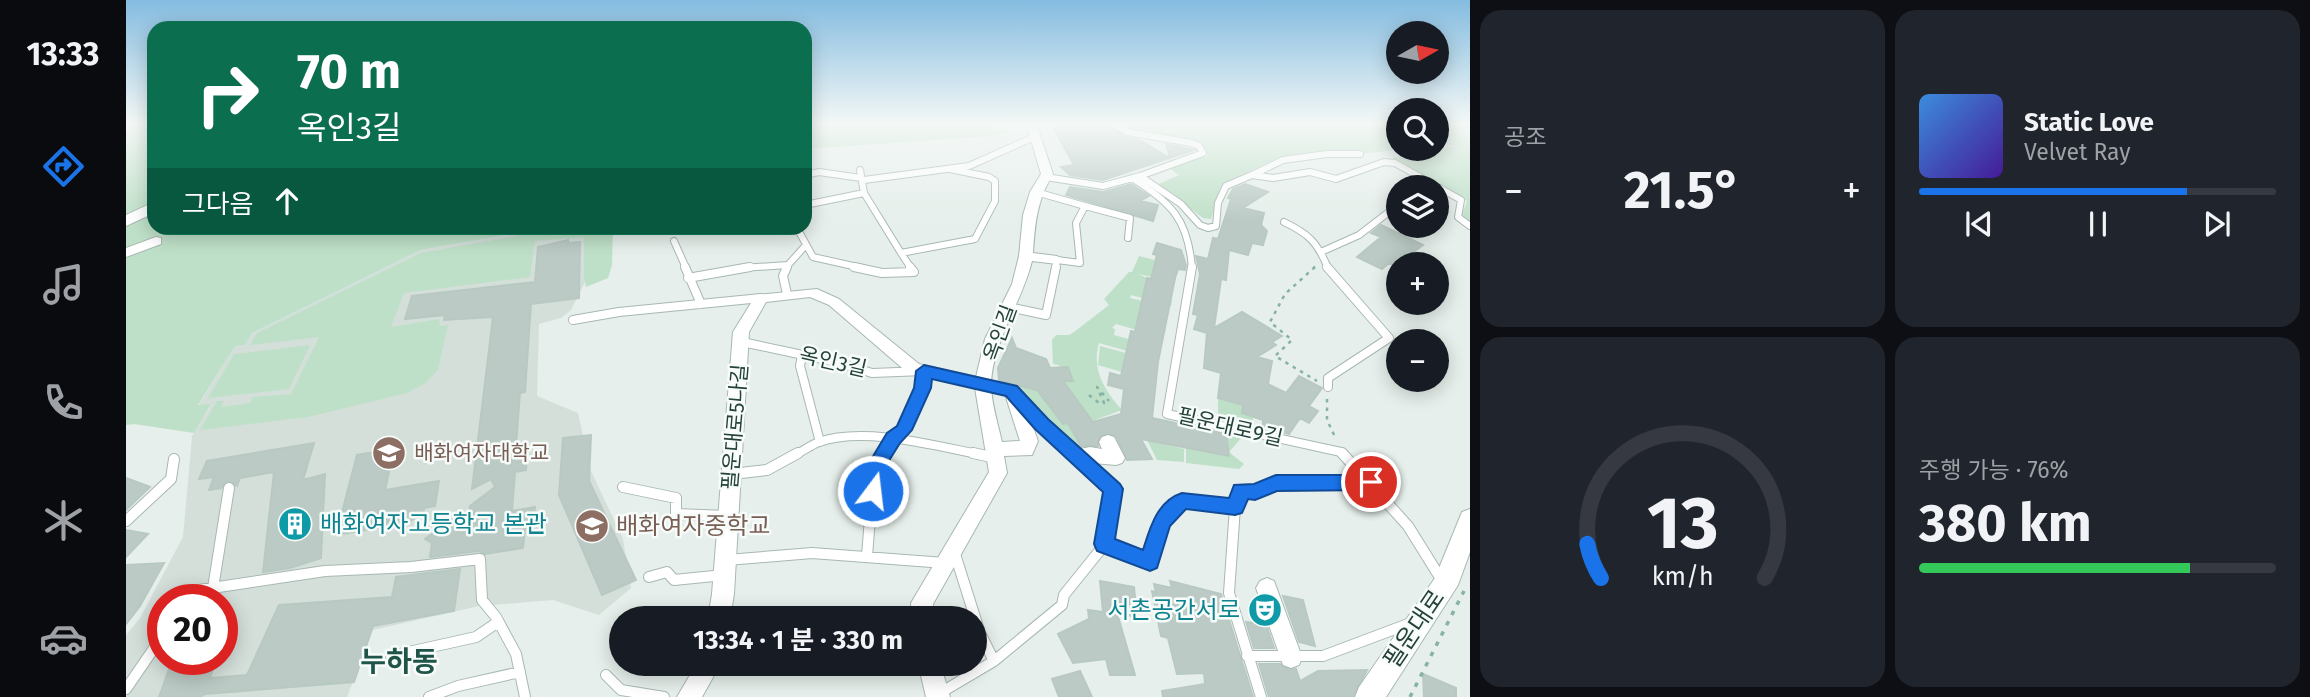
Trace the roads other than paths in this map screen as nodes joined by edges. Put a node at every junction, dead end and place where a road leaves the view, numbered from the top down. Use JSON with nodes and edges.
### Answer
{"nodes":[{"id":1,"x":988,"y":156,"type":"edge"},
{"id":2,"x":1040,"y":156,"type":"edge"},
{"id":3,"x":1196,"y":156,"type":"edge"},
{"id":4,"x":1316,"y":156,"type":"edge"},
{"id":5,"x":950,"y":169,"type":"junction"},
{"id":6,"x":860,"y":170,"type":"dead end"},
{"id":7,"x":812,"y":174,"type":"edge"},
{"id":8,"x":1252,"y":175,"type":"junction"},
{"id":9,"x":1415,"y":175,"type":"edge"},
{"id":10,"x":1046,"y":177,"type":"junction"},
{"id":11,"x":1136,"y":177,"type":"junction"},
{"id":12,"x":862,"y":179,"type":"junction"},
{"id":13,"x":1037,"y":192,"type":"junction"},
{"id":14,"x":864,"y":193,"type":"junction"},
{"id":15,"x":1449,"y":194,"type":"edge"},
{"id":16,"x":812,"y":204,"type":"edge"},
{"id":17,"x":1085,"y":206,"type":"junction"},
{"id":18,"x":147,"y":210,"type":"edge"},
{"id":19,"x":1386,"y":214,"type":"edge"},
{"id":20,"x":126,"y":220,"type":"edge"},
{"id":21,"x":1284,"y":222,"type":"dead end"},
{"id":22,"x":1470,"y":226,"type":"edge"},
{"id":23,"x":801,"y":235,"type":"edge"},
{"id":24,"x":1128,"y":238,"type":"dead end"},
{"id":25,"x":156,"y":241,"type":"dead end"},
{"id":26,"x":674,"y":241,"type":"dead end"},
{"id":27,"x":806,"y":245,"type":"junction"},
{"id":28,"x":1321,"y":252,"type":"junction"},
{"id":29,"x":126,"y":253,"type":"edge"},
{"id":30,"x":901,"y":253,"type":"junction"},
{"id":31,"x":1026,"y":256,"type":"junction"},
{"id":32,"x":1057,"y":260,"type":"junction"},
{"id":33,"x":788,"y":265,"type":"junction"},
{"id":34,"x":688,"y":278,"type":"junction"},
{"id":35,"x":788,"y":294,"type":"junction"},
{"id":36,"x":761,"y":298,"type":"junction"},
{"id":37,"x":701,"y":304,"type":"junction"},
{"id":38,"x":1008,"y":307,"type":"junction"},
{"id":39,"x":573,"y":320,"type":"dead end"},
{"id":40,"x":742,"y":342,"type":"junction"},
{"id":41,"x":803,"y":355,"type":"junction"},
{"id":42,"x":924,"y":371,"type":"junction"},
{"id":43,"x":983,"y":384,"type":"junction"},
{"id":44,"x":1328,"y":387,"type":"road end"},
{"id":45,"x":1012,"y":391,"type":"junction"},
{"id":46,"x":894,"y":438,"type":"junction"},
{"id":47,"x":820,"y":442,"type":"junction"},
{"id":48,"x":1108,"y":442,"type":"dead end"},
{"id":49,"x":995,"y":453,"type":"junction"},
{"id":50,"x":1076,"y":456,"type":"junction"},
{"id":51,"x":173,"y":459,"type":"dead end"},
{"id":52,"x":730,"y":475,"type":"junction"},
{"id":53,"x":1371,"y":482,"type":"junction"},
{"id":54,"x":623,"y":487,"type":"dead end"},
{"id":55,"x":229,"y":488,"type":"dead end"},
{"id":56,"x":1235,"y":507,"type":"junction"},
{"id":57,"x":727,"y":516,"type":"junction"},
{"id":58,"x":1470,"y":519,"type":"edge"},
{"id":59,"x":126,"y":521,"type":"edge"},
{"id":60,"x":1105,"y":544,"type":"junction"},
{"id":61,"x":949,"y":555,"type":"junction"},
{"id":62,"x":867,"y":556,"type":"junction"},
{"id":63,"x":724,"y":568,"type":"junction"},
{"id":64,"x":649,"y":577,"type":"dead end"},
{"id":65,"x":214,"y":584,"type":"edge"},
{"id":66,"x":238,"y":584,"type":"edge"},
{"id":67,"x":1455,"y":587,"type":"junction"},
{"id":68,"x":1268,"y":588,"type":"dead end"},
{"id":69,"x":720,"y":606,"type":"edge"},
{"id":70,"x":922,"y":606,"type":"edge"},
{"id":71,"x":1421,"y":619,"type":"junction"},
{"id":72,"x":498,"y":622,"type":"junction"},
{"id":73,"x":391,"y":656,"type":"dead end"},
{"id":74,"x":1247,"y":656,"type":"junction"},
{"id":75,"x":1291,"y":657,"type":"junction"},
{"id":76,"x":147,"y":658,"type":"edge"},
{"id":77,"x":994,"y":662,"type":"junction"},
{"id":78,"x":520,"y":672,"type":"junction"},
{"id":79,"x":606,"y":675,"type":"dead end"},
{"id":80,"x":702,"y":676,"type":"edge"},
{"id":81,"x":933,"y":676,"type":"edge"},
{"id":82,"x":126,"y":689,"type":"edge"},
{"id":83,"x":938,"y":696,"type":"edge"},
{"id":84,"x":429,"y":697,"type":"edge"},
{"id":85,"x":526,"y":697,"type":"edge"},
{"id":86,"x":664,"y":697,"type":"edge"},
{"id":87,"x":689,"y":697,"type":"edge"},
{"id":88,"x":1261,"y":697,"type":"edge"},
{"id":89,"x":1369,"y":697,"type":"edge"}],
"edges":[{"from":1,"to":5,"type":"lane"},
{"from":2,"to":10,"type":"street"},
{"from":3,"to":11,"type":"lane"},
{"from":4,"to":8,"type":"lane"},
{"from":5,"to":12,"type":"lane"},
{"from":5,"to":30,"type":"lane"},
{"from":6,"to":12,"type":"lane"},
{"from":7,"to":12,"type":"lane"},
{"from":8,"to":9,"type":"lane"},
{"from":8,"to":11,"type":"lane"},
{"from":10,"to":11,"type":"lane"},
{"from":10,"to":13,"type":"street","name":"옥인길"},
{"from":11,"to":53,"type":"lane","name":"필운대로9길"},
{"from":12,"to":14,"type":"lane"},
{"from":13,"to":17,"type":"lane"},
{"from":13,"to":31,"type":"street","name":"옥인길"},
{"from":14,"to":16,"type":"lane"},
{"from":14,"to":30,"type":"lane"},
{"from":15,"to":22,"type":"lane"},
{"from":17,"to":24,"type":"lane"},
{"from":17,"to":32,"type":"lane"},
{"from":18,"to":20,"type":"street"},
{"from":19,"to":28,"type":"lane"},
{"from":21,"to":28,"type":"lane"},
{"from":23,"to":27,"type":"lane"},
{"from":25,"to":29,"type":"street"},
{"from":26,"to":34,"type":"lane"},
{"from":27,"to":30,"type":"lane"},
{"from":27,"to":33,"type":"lane"},
{"from":28,"to":44,"type":"lane"},
{"from":31,"to":32,"type":"street"},
{"from":31,"to":38,"type":"street","name":"옥인길"},
{"from":32,"to":38,"type":"lane"},
{"from":33,"to":34,"type":"lane"},
{"from":33,"to":35,"type":"lane"},
{"from":34,"to":37,"type":"lane"},
{"from":35,"to":36,"type":"street","name":"옥인3길"},
{"from":35,"to":42,"type":"street","name":"옥인3길"},
{"from":36,"to":37,"type":"lane","name":"옥인3길"},
{"from":36,"to":40,"type":"street","name":"필운대로5나길"},
{"from":37,"to":39,"type":"lane","name":"옥인3길"},
{"from":38,"to":43,"type":"street","name":"옥인길"},
{"from":40,"to":41,"type":"lane","name":"옥인3길"},
{"from":40,"to":52,"type":"street","name":"필운대로5나길"},
{"from":41,"to":42,"type":"lane","name":"옥인3길"},
{"from":41,"to":47,"type":"lane"},
{"from":42,"to":43,"type":"street","name":"옥인3길"},
{"from":42,"to":46,"type":"lane"},
{"from":43,"to":45,"type":"lane"},
{"from":43,"to":49,"type":"street","name":"옥인길"},
{"from":45,"to":49,"type":"street"},
{"from":45,"to":50,"type":"lane"},
{"from":46,"to":47,"type":"lane"},
{"from":46,"to":49,"type":"lane"},
{"from":46,"to":62,"type":"lane"},
{"from":47,"to":52,"type":"lane"},
{"from":48,"to":50,"type":"street"},
{"from":49,"to":61,"type":"street","name":"옥인길"},
{"from":50,"to":60,"type":"lane"},
{"from":51,"to":59,"type":"lane"},
{"from":52,"to":57,"type":"street","name":"필운대로5나길"},
{"from":53,"to":56,"type":"lane"},
{"from":53,"to":67,"type":"lane"},
{"from":54,"to":57,"type":"lane"},
{"from":55,"to":65,"type":"lane"},
{"from":56,"to":60,"type":"lane"},
{"from":56,"to":74,"type":"lane"},
{"from":57,"to":63,"type":"street","name":"필운대로5나길"},
{"from":58,"to":67,"type":"street","name":"필운대로"},
{"from":60,"to":77,"type":"lane"},
{"from":61,"to":62,"type":"lane"},
{"from":61,"to":70,"type":"street","name":"옥인길"},
{"from":61,"to":77,"type":"lane"},
{"from":62,"to":63,"type":"lane"},
{"from":63,"to":64,"type":"lane"},
{"from":63,"to":69,"type":"street","name":"필운대로5나길"},
{"from":66,"to":72,"type":"lane"},
{"from":67,"to":71,"type":"street","name":"필운대로"},
{"from":68,"to":75,"type":"street"},
{"from":71,"to":75,"type":"lane"},
{"from":71,"to":89,"type":"street","name":"필운대로"},
{"from":72,"to":73,"type":"lane"},
{"from":72,"to":78,"type":"lane"},
{"from":74,"to":75,"type":"lane"},
{"from":74,"to":88,"type":"lane"},
{"from":76,"to":82,"type":"lane"},
{"from":77,"to":83,"type":"lane"},
{"from":78,"to":84,"type":"lane"},
{"from":78,"to":85,"type":"lane"},
{"from":79,"to":86,"type":"lane"},
{"from":80,"to":87,"type":"street"},
{"from":81,"to":83,"type":"street"}]}
